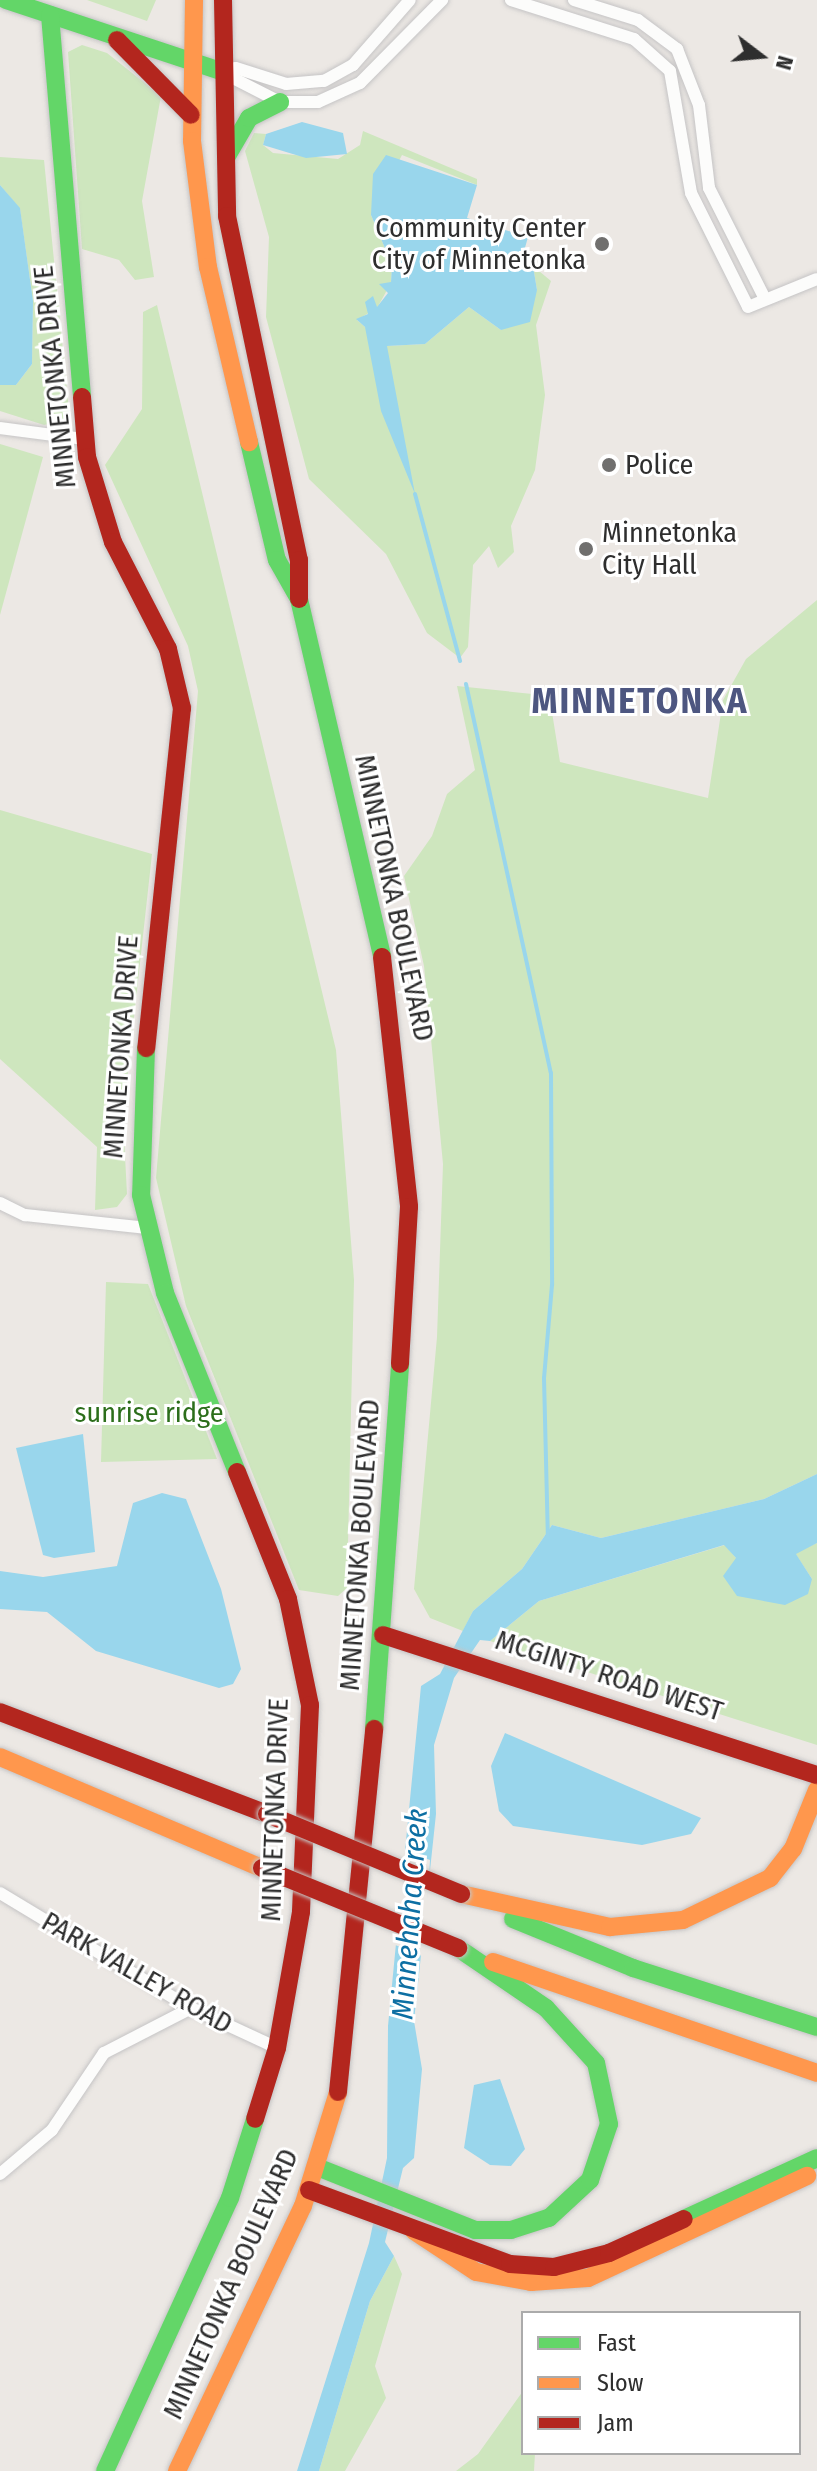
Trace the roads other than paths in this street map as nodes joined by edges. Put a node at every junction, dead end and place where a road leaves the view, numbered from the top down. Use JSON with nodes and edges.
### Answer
{"nodes":[{"id":1,"x":6,"y":0,"type":"edge"},
{"id":2,"x":194,"y":0,"type":"edge"},
{"id":3,"x":223,"y":0,"type":"edge"},
{"id":4,"x":410,"y":0,"type":"edge"},
{"id":5,"x":442,"y":0,"type":"edge"},
{"id":6,"x":511,"y":0,"type":"edge"},
{"id":7,"x":574,"y":0,"type":"edge"},
{"id":8,"x":50,"y":15,"type":"junction"},
{"id":9,"x":112,"y":36,"type":"junction"},
{"id":10,"x":192,"y":61,"type":"junction"},
{"id":11,"x":221,"y":71,"type":"junction"},
{"id":12,"x":280,"y":102,"type":"junction"},
{"id":13,"x":192,"y":117,"type":"junction"},
{"id":14,"x":224,"y":166,"type":"junction"},
{"id":15,"x":817,"y":279,"type":"edge"},
{"id":16,"x":765,"y":299,"type":"junction"},
{"id":17,"x":0,"y":428,"type":"edge"},
{"id":18,"x":84,"y":439,"type":"junction"},
{"id":19,"x":299,"y":599,"type":"junction"},
{"id":20,"x":1,"y":1205,"type":"edge"},
{"id":21,"x":147,"y":1228,"type":"junction"},
{"id":22,"x":383,"y":1635,"type":"junction"},
{"id":23,"x":0,"y":1712,"type":"edge"},
{"id":24,"x":0,"y":1757,"type":"edge"},
{"id":25,"x":817,"y":1775,"type":"edge"},
{"id":26,"x":817,"y":1790,"type":"edge"},
{"id":27,"x":0,"y":1893,"type":"edge"},
{"id":28,"x":461,"y":1894,"type":"junction"},
{"id":29,"x":458,"y":1948,"type":"junction"},
{"id":30,"x":191,"y":2008,"type":"junction"},
{"id":31,"x":817,"y":2027,"type":"edge"},
{"id":32,"x":277,"y":2048,"type":"junction"},
{"id":33,"x":817,"y":2073,"type":"edge"},
{"id":34,"x":817,"y":2158,"type":"edge"},
{"id":35,"x":317,"y":2167,"type":"junction"},
{"id":36,"x":817,"y":2171,"type":"edge"},
{"id":37,"x":0,"y":2174,"type":"edge"},
{"id":38,"x":309,"y":2190,"type":"junction"},
{"id":39,"x":405,"y":2221,"type":"junction"},
{"id":40,"x":105,"y":2471,"type":"edge"},
{"id":41,"x":177,"y":2471,"type":"edge"}],
"edges":[{"from":1,"to":8,"type":"main road"},
{"from":2,"to":10,"type":"main road","name":"MINNETONKA BOULEVARD"},
{"from":3,"to":11,"type":"main road","name":"MINNETONKA BOULEVARD"},
{"from":4,"to":11,"type":"street"},
{"from":5,"to":12,"type":"street"},
{"from":6,"to":16,"type":"street"},
{"from":7,"to":16,"type":"street"},
{"from":8,"to":9,"type":"main road"},
{"from":8,"to":18,"type":"main road","name":"MINNETONKA DRIVE"},
{"from":9,"to":10,"type":"main road"},
{"from":9,"to":13,"type":"main road"},
{"from":10,"to":11,"type":"main road"},
{"from":10,"to":13,"type":"main road","name":"MINNETONKA BOULEVARD"},
{"from":11,"to":12,"type":"street"},
{"from":11,"to":14,"type":"main road","name":"MINNETONKA BOULEVARD"},
{"from":12,"to":14,"type":"main road"},
{"from":13,"to":19,"type":"main road","name":"MINNETONKA BOULEVARD"},
{"from":14,"to":19,"type":"main road","name":"MINNETONKA BOULEVARD"},
{"from":15,"to":16,"type":"street"},
{"from":17,"to":18,"type":"street"},
{"from":18,"to":21,"type":"main road","name":"MINNETONKA DRIVE"},
{"from":19,"to":22,"type":"main road","name":"MINNETONKA BOULEVARD"},
{"from":20,"to":21,"type":"street"},
{"from":21,"to":32,"type":"main road","name":"MINNETONKA DRIVE"},
{"from":22,"to":25,"type":"main road","name":"MCGINTY ROAD WEST"},
{"from":22,"to":35,"type":"main road","name":"MINNETONKA BOULEVARD"},
{"from":23,"to":28,"type":"main road","bridge":true},
{"from":24,"to":29,"type":"main road","bridge":true},
{"from":26,"to":28,"type":"main road"},
{"from":27,"to":30,"type":"street","name":"PARK VALLEY ROAD"},
{"from":28,"to":31,"type":"main road"},
{"from":29,"to":33,"type":"main road"},
{"from":29,"to":35,"type":"main road"},
{"from":30,"to":32,"type":"street","name":"PARK VALLEY ROAD"},
{"from":30,"to":37,"type":"street"},
{"from":32,"to":40,"type":"main road","name":"MINNETONKA DRIVE"},
{"from":34,"to":39,"type":"main road"},
{"from":35,"to":38,"type":"main road","name":"MINNETONKA BOULEVARD"},
{"from":36,"to":39,"type":"main road"},
{"from":38,"to":39,"type":"main road"},
{"from":38,"to":41,"type":"main road","name":"MINNETONKA BOULEVARD"}]}
